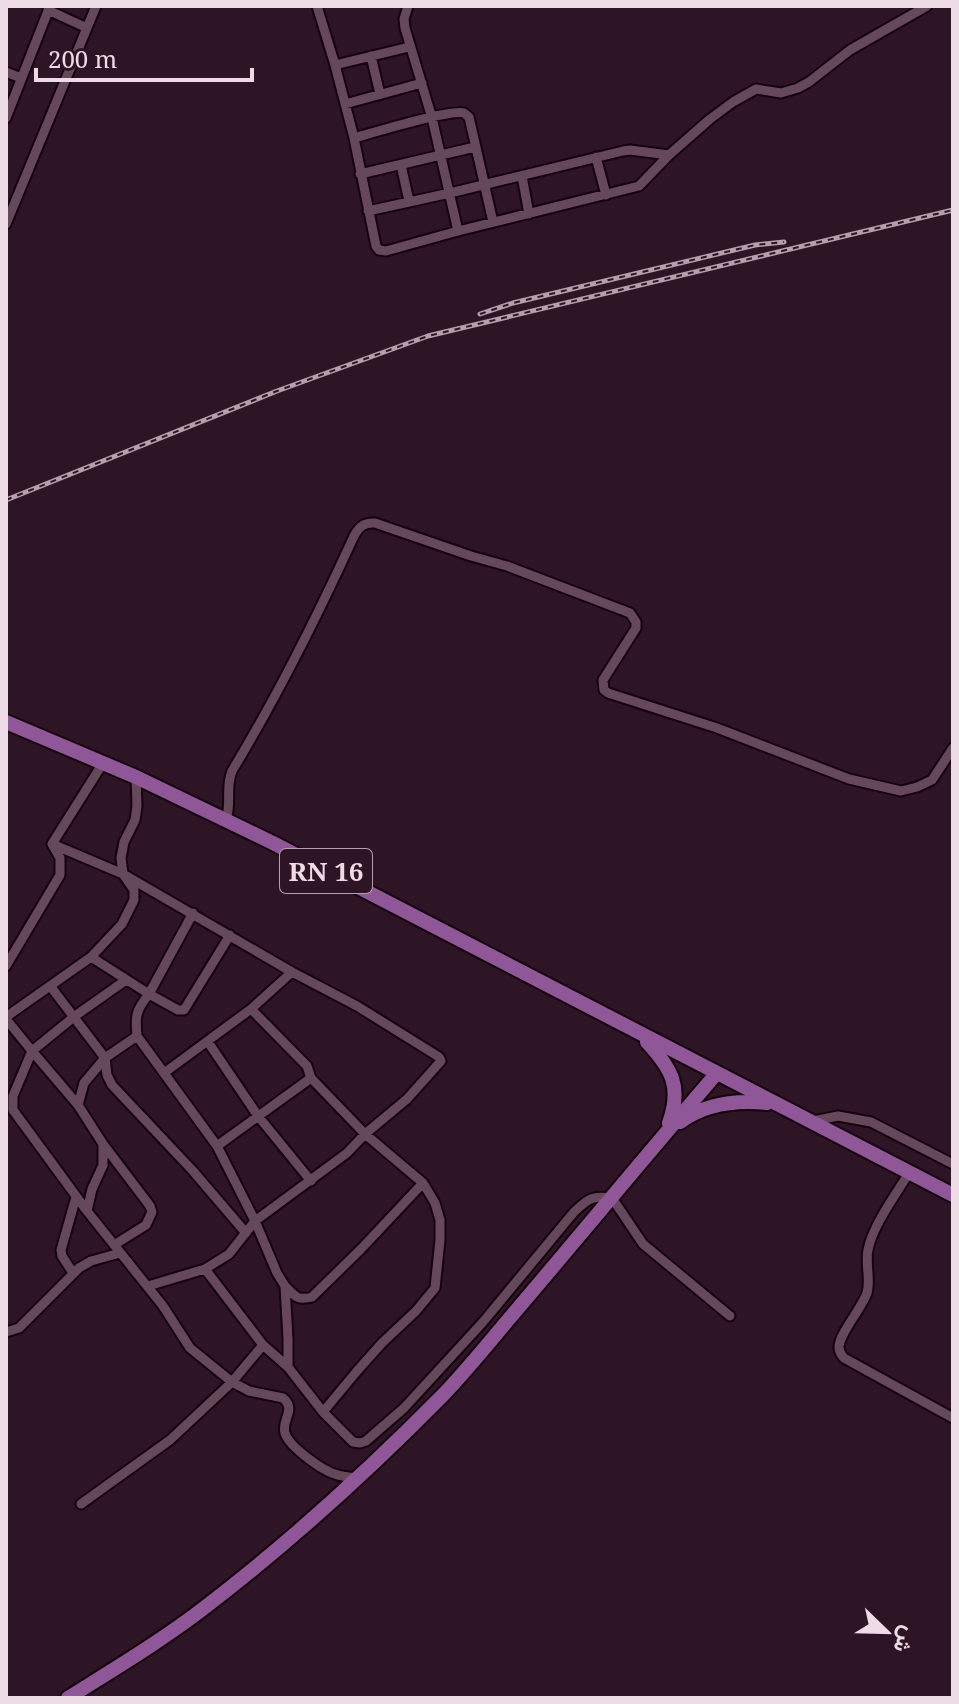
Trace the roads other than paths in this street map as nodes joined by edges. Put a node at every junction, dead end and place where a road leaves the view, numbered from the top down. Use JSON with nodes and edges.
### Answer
{"nodes":[{"id":1,"x":96,"y":6,"type":"edge"},
{"id":2,"x":317,"y":6,"type":"edge"},
{"id":3,"x":408,"y":6,"type":"edge"},
{"id":4,"x":927,"y":6,"type":"edge"},
{"id":5,"x":49,"y":8,"type":"edge"},
{"id":6,"x":87,"y":28,"type":"junction"},
{"id":7,"x":409,"y":47,"type":"junction"},
{"id":8,"x":371,"y":56,"type":"junction"},
{"id":9,"x":335,"y":65,"type":"junction"},
{"id":10,"x":6,"y":72,"type":"edge"},
{"id":11,"x":21,"y":78,"type":"junction"},
{"id":12,"x":422,"y":83,"type":"junction"},
{"id":13,"x":380,"y":94,"type":"junction"},
{"id":14,"x":9,"y":98,"type":"edge"},
{"id":15,"x":345,"y":104,"type":"junction"},
{"id":16,"x":6,"y":118,"type":"edge"},
{"id":17,"x":432,"y":118,"type":"junction"},
{"id":18,"x":354,"y":138,"type":"junction"},
{"id":19,"x":475,"y":147,"type":"junction"},
{"id":20,"x":669,"y":155,"type":"junction"},
{"id":21,"x":440,"y":156,"type":"junction"},
{"id":22,"x":596,"y":157,"type":"junction"},
{"id":23,"x":401,"y":165,"type":"junction"},
{"id":24,"x":360,"y":174,"type":"junction"},
{"id":25,"x":522,"y":176,"type":"junction"},
{"id":26,"x":483,"y":185,"type":"junction"},
{"id":27,"x":450,"y":193,"type":"junction"},
{"id":28,"x":606,"y":195,"type":"junction"},
{"id":29,"x":409,"y":201,"type":"junction"},
{"id":30,"x":368,"y":211,"type":"junction"},
{"id":31,"x":529,"y":214,"type":"junction"},
{"id":32,"x":493,"y":222,"type":"junction"},
{"id":33,"x":6,"y":224,"type":"edge"},
{"id":34,"x":458,"y":231,"type":"junction"},
{"id":35,"x":6,"y":722,"type":"edge"},
{"id":36,"x":953,"y":748,"type":"edge"},
{"id":37,"x":103,"y":763,"type":"junction"},
{"id":38,"x":136,"y":777,"type":"junction"},
{"id":39,"x":226,"y":820,"type":"junction"},
{"id":40,"x":52,"y":844,"type":"junction"},
{"id":41,"x":123,"y":874,"type":"junction"},
{"id":42,"x":193,"y":913,"type":"junction"},
{"id":43,"x":230,"y":935,"type":"junction"},
{"id":44,"x":91,"y":957,"type":"junction"},
{"id":45,"x":6,"y":966,"type":"edge"},
{"id":46,"x":292,"y":972,"type":"junction"},
{"id":47,"x":126,"y":980,"type":"junction"},
{"id":48,"x":51,"y":987,"type":"junction"},
{"id":49,"x":149,"y":994,"type":"junction"},
{"id":50,"x":251,"y":1009,"type":"junction"},
{"id":51,"x":75,"y":1016,"type":"junction"},
{"id":52,"x":6,"y":1018,"type":"edge"},
{"id":53,"x":639,"y":1033,"type":"junction"},
{"id":54,"x":137,"y":1036,"type":"junction"},
{"id":55,"x":208,"y":1042,"type":"junction"},
{"id":56,"x":32,"y":1051,"type":"junction"},
{"id":57,"x":105,"y":1058,"type":"junction"},
{"id":58,"x":164,"y":1073,"type":"junction"},
{"id":59,"x":717,"y":1073,"type":"junction"},
{"id":60,"x":311,"y":1078,"type":"junction"},
{"id":61,"x":9,"y":1092,"type":"edge"},
{"id":62,"x":776,"y":1104,"type":"junction"},
{"id":63,"x":78,"y":1105,"type":"junction"},
{"id":64,"x":258,"y":1116,"type":"junction"},
{"id":65,"x":809,"y":1121,"type":"junction"},
{"id":66,"x":667,"y":1132,"type":"junction"},
{"id":67,"x":365,"y":1134,"type":"junction"},
{"id":68,"x":103,"y":1144,"type":"junction"},
{"id":69,"x":217,"y":1146,"type":"junction"},
{"id":70,"x":953,"y":1164,"type":"edge"},
{"id":71,"x":909,"y":1173,"type":"junction"},
{"id":72,"x":311,"y":1181,"type":"junction"},
{"id":73,"x":423,"y":1183,"type":"junction"},
{"id":74,"x":953,"y":1195,"type":"edge"},
{"id":75,"x":76,"y":1197,"type":"junction"},
{"id":76,"x":612,"y":1198,"type":"junction"},
{"id":77,"x":87,"y":1211,"type":"junction"},
{"id":78,"x":255,"y":1221,"type":"junction"},
{"id":79,"x":246,"y":1233,"type":"junction"},
{"id":80,"x":117,"y":1249,"type":"junction"},
{"id":81,"x":205,"y":1269,"type":"junction"},
{"id":82,"x":73,"y":1273,"type":"junction"},
{"id":83,"x":148,"y":1286,"type":"junction"},
{"id":84,"x":285,"y":1286,"type":"junction"},
{"id":85,"x":730,"y":1316,"type":"dead end"},
{"id":86,"x":6,"y":1332,"type":"edge"},
{"id":87,"x":263,"y":1345,"type":"junction"},
{"id":88,"x":288,"y":1367,"type":"junction"},
{"id":89,"x":232,"y":1382,"type":"junction"},
{"id":90,"x":323,"y":1412,"type":"junction"},
{"id":91,"x":953,"y":1418,"type":"edge"},
{"id":92,"x":359,"y":1478,"type":"junction"},
{"id":93,"x":81,"y":1504,"type":"dead end"},
{"id":94,"x":68,"y":1698,"type":"edge"}],
"edges":[{"from":1,"to":6,"type":"street"},
{"from":2,"to":9,"type":"street"},
{"from":3,"to":7,"type":"street"},
{"from":4,"to":20,"type":"street"},
{"from":5,"to":6,"type":"street"},
{"from":5,"to":11,"type":"street"},
{"from":6,"to":33,"type":"street"},
{"from":7,"to":8,"type":"street"},
{"from":7,"to":12,"type":"street"},
{"from":8,"to":9,"type":"street"},
{"from":8,"to":13,"type":"street"},
{"from":9,"to":15,"type":"street"},
{"from":10,"to":11,"type":"street"},
{"from":11,"to":14,"type":"street"},
{"from":12,"to":13,"type":"street"},
{"from":12,"to":17,"type":"street"},
{"from":13,"to":15,"type":"street"},
{"from":14,"to":16,"type":"street"},
{"from":15,"to":18,"type":"street"},
{"from":17,"to":18,"type":"street"},
{"from":17,"to":19,"type":"street"},
{"from":17,"to":21,"type":"street"},
{"from":18,"to":24,"type":"street"},
{"from":19,"to":21,"type":"street"},
{"from":19,"to":26,"type":"street"},
{"from":20,"to":22,"type":"street"},
{"from":20,"to":28,"type":"street"},
{"from":21,"to":23,"type":"street"},
{"from":21,"to":27,"type":"street"},
{"from":22,"to":25,"type":"street"},
{"from":22,"to":28,"type":"street"},
{"from":23,"to":24,"type":"street"},
{"from":23,"to":29,"type":"street"},
{"from":24,"to":30,"type":"street"},
{"from":25,"to":26,"type":"street"},
{"from":25,"to":31,"type":"street"},
{"from":26,"to":27,"type":"street"},
{"from":26,"to":32,"type":"street"},
{"from":27,"to":29,"type":"street"},
{"from":27,"to":34,"type":"street"},
{"from":28,"to":31,"type":"street"},
{"from":29,"to":30,"type":"street"},
{"from":30,"to":34,"type":"street"},
{"from":31,"to":32,"type":"street"},
{"from":32,"to":34,"type":"street"},
{"from":35,"to":37,"type":"main road","number":"RN 16"},
{"from":36,"to":39,"type":"street"},
{"from":37,"to":38,"type":"main road","number":"RN 16"},
{"from":37,"to":40,"type":"street"},
{"from":38,"to":39,"type":"main road","number":"RN 16"},
{"from":38,"to":41,"type":"street"},
{"from":39,"to":53,"type":"main road","number":"RN 16"},
{"from":40,"to":41,"type":"street"},
{"from":40,"to":45,"type":"street"},
{"from":41,"to":42,"type":"street"},
{"from":41,"to":44,"type":"street"},
{"from":42,"to":43,"type":"street"},
{"from":42,"to":49,"type":"street"},
{"from":43,"to":46,"type":"street"},
{"from":43,"to":49,"type":"street"},
{"from":44,"to":47,"type":"street"},
{"from":44,"to":48,"type":"street"},
{"from":46,"to":50,"type":"street"},
{"from":46,"to":67,"type":"street"},
{"from":47,"to":49,"type":"street"},
{"from":47,"to":51,"type":"street"},
{"from":48,"to":51,"type":"street"},
{"from":48,"to":52,"type":"street"},
{"from":49,"to":54,"type":"street"},
{"from":50,"to":55,"type":"street"},
{"from":50,"to":60,"type":"street"},
{"from":51,"to":56,"type":"street"},
{"from":51,"to":57,"type":"street"},
{"from":52,"to":56,"type":"street"},
{"from":53,"to":59,"type":"main road","number":"RN 16"},
{"from":53,"to":66,"type":"main road"},
{"from":54,"to":57,"type":"street"},
{"from":54,"to":58,"type":"street"},
{"from":55,"to":58,"type":"street"},
{"from":55,"to":64,"type":"street"},
{"from":56,"to":61,"type":"street"},
{"from":56,"to":63,"type":"street"},
{"from":57,"to":63,"type":"street"},
{"from":57,"to":79,"type":"street"},
{"from":58,"to":69,"type":"street"},
{"from":59,"to":62,"type":"main road","number":"RN 16"},
{"from":59,"to":66,"type":"main road"},
{"from":60,"to":64,"type":"street"},
{"from":60,"to":67,"type":"street"},
{"from":61,"to":75,"type":"street"},
{"from":62,"to":65,"type":"main road","number":"RN 16"},
{"from":62,"to":66,"type":"main road"},
{"from":63,"to":68,"type":"street"},
{"from":64,"to":69,"type":"street"},
{"from":64,"to":72,"type":"street"},
{"from":65,"to":70,"type":"street"},
{"from":65,"to":71,"type":"main road","number":"RN 16"},
{"from":66,"to":76,"type":"main road"},
{"from":67,"to":72,"type":"street"},
{"from":67,"to":73,"type":"street"},
{"from":68,"to":77,"type":"street"},
{"from":68,"to":80,"type":"street"},
{"from":69,"to":78,"type":"street"},
{"from":71,"to":74,"type":"main road","number":"RN 16"},
{"from":71,"to":91,"type":"street"},
{"from":72,"to":78,"type":"street"},
{"from":73,"to":84,"type":"street"},
{"from":73,"to":90,"type":"street"},
{"from":75,"to":77,"type":"street"},
{"from":75,"to":82,"type":"street"},
{"from":76,"to":85,"type":"street"},
{"from":76,"to":90,"type":"street"},
{"from":76,"to":92,"type":"main road"},
{"from":77,"to":80,"type":"street"},
{"from":78,"to":79,"type":"street"},
{"from":78,"to":84,"type":"street"},
{"from":79,"to":81,"type":"street"},
{"from":80,"to":82,"type":"street"},
{"from":80,"to":83,"type":"street"},
{"from":81,"to":83,"type":"street"},
{"from":81,"to":87,"type":"street"},
{"from":82,"to":86,"type":"street"},
{"from":83,"to":89,"type":"street"},
{"from":84,"to":88,"type":"street"},
{"from":87,"to":88,"type":"street"},
{"from":87,"to":89,"type":"street"},
{"from":88,"to":90,"type":"street"},
{"from":89,"to":92,"type":"street"},
{"from":89,"to":93,"type":"street"},
{"from":92,"to":94,"type":"main road"}]}
